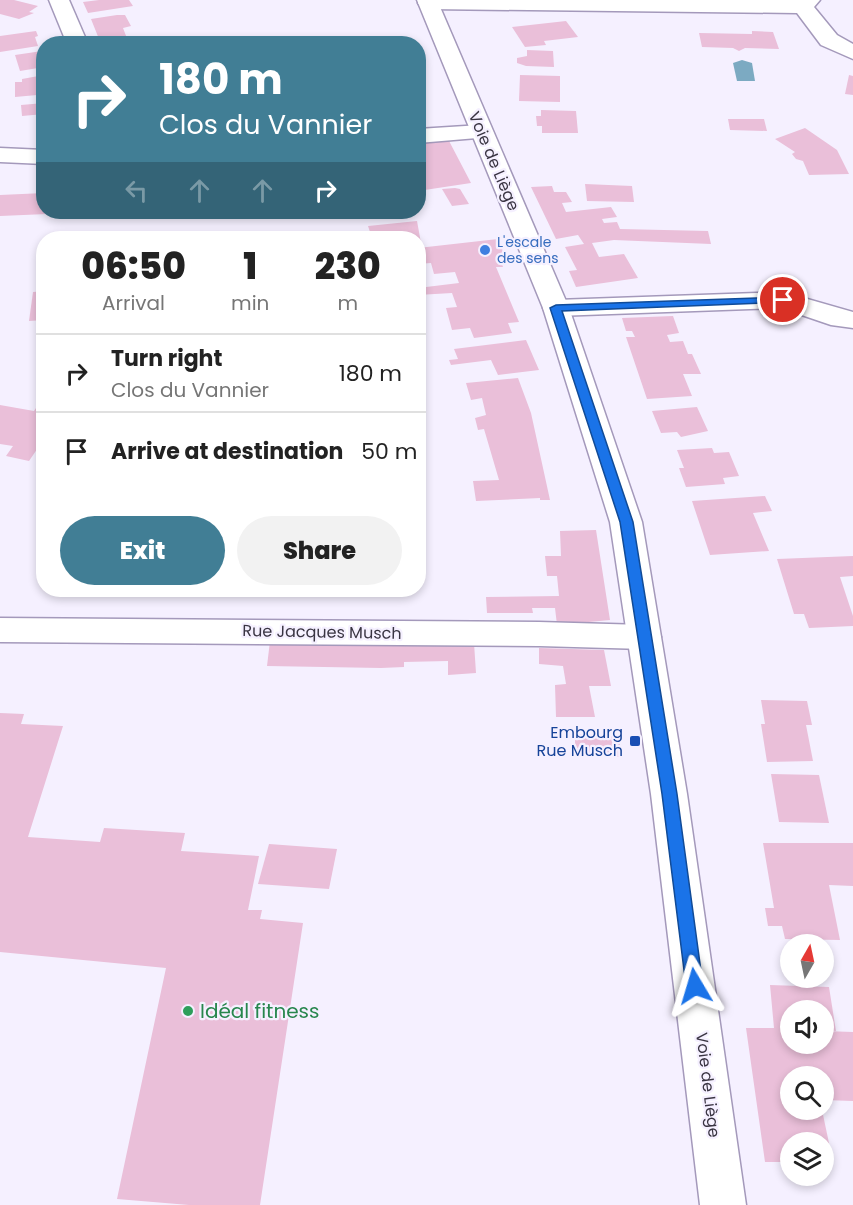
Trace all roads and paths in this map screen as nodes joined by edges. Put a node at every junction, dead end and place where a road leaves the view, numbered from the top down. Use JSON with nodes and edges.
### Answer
{"nodes":[{"id":1,"x":59,"y":0,"type":"edge"},
{"id":2,"x":427,"y":2,"type":"edge"},
{"id":3,"x":807,"y":4,"type":"edge"},
{"id":4,"x":75,"y":36,"type":"edge"},
{"id":5,"x":853,"y":53,"type":"edge"},
{"id":6,"x":481,"y":132,"type":"junction"},
{"id":7,"x":426,"y":135,"type":"edge"},
{"id":8,"x":0,"y":155,"type":"edge"},
{"id":9,"x":36,"y":157,"type":"edge"},
{"id":10,"x":556,"y":308,"type":"junction"},
{"id":11,"x":853,"y":320,"type":"edge"},
{"id":12,"x":0,"y":630,"type":"edge"},
{"id":13,"x":644,"y":638,"type":"junction"},
{"id":14,"x":723,"y":1205,"type":"edge"}],
"edges":[{"from":1,"to":4,"type":"street"},
{"from":2,"to":3,"type":"street"},
{"from":2,"to":6,"type":"street","name":"Voie de Liège"},
{"from":3,"to":5,"type":"street"},
{"from":6,"to":7,"type":"street"},
{"from":6,"to":10,"type":"street","name":"Voie de Liège"},
{"from":8,"to":9,"type":"street"},
{"from":10,"to":11,"type":"street"},
{"from":10,"to":13,"type":"street","name":"Voie de Liège"},
{"from":12,"to":13,"type":"street","name":"Rue Jacques Musch"},
{"from":13,"to":14,"type":"street","name":"Voie de Liège"}]}
